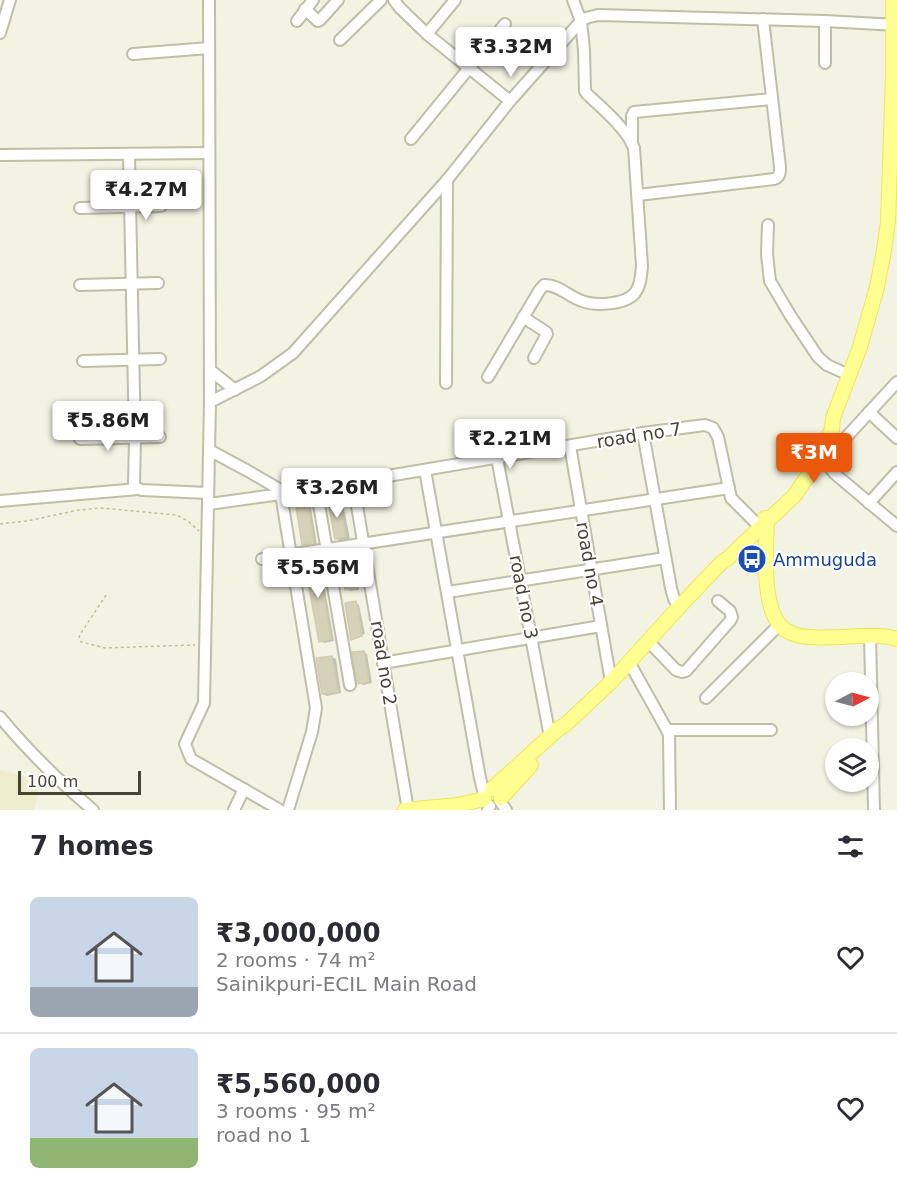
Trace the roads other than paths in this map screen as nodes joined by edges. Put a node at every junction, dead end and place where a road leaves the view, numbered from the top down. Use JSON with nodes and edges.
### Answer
{"nodes":[{"id":1,"x":10,"y":0,"type":"edge"},
{"id":2,"x":208,"y":0,"type":"edge"},
{"id":3,"x":313,"y":0,"type":"edge"},
{"id":4,"x":338,"y":0,"type":"edge"},
{"id":5,"x":381,"y":0,"type":"edge"},
{"id":6,"x":455,"y":0,"type":"edge"},
{"id":7,"x":573,"y":0,"type":"edge"},
{"id":8,"x":893,"y":0,"type":"edge"},
{"id":9,"x":400,"y":3,"type":"edge"},
{"id":10,"x":305,"y":9,"type":"junction"},
{"id":11,"x":763,"y":19,"type":"junction"},
{"id":12,"x":297,"y":21,"type":"dead end"},
{"id":13,"x":581,"y":21,"type":"junction"},
{"id":14,"x":825,"y":21,"type":"junction"},
{"id":15,"x":505,"y":24,"type":"dead end"},
{"id":16,"x":895,"y":25,"type":"edge"},
{"id":17,"x":0,"y":33,"type":"edge"},
{"id":18,"x":427,"y":34,"type":"junction"},
{"id":19,"x":340,"y":40,"type":"dead end"},
{"id":20,"x":209,"y":48,"type":"junction"},
{"id":21,"x":133,"y":54,"type":"dead end"},
{"id":22,"x":825,"y":63,"type":"dead end"},
{"id":23,"x":470,"y":68,"type":"junction"},
{"id":24,"x":772,"y":99,"type":"junction"},
{"id":25,"x":510,"y":101,"type":"junction"},
{"id":26,"x":411,"y":139,"type":"dead end"},
{"id":27,"x":632,"y":144,"type":"junction"},
{"id":28,"x":209,"y":153,"type":"junction"},
{"id":29,"x":0,"y":155,"type":"edge"},
{"id":30,"x":129,"y":155,"type":"junction"},
{"id":31,"x":447,"y":180,"type":"junction"},
{"id":32,"x":638,"y":195,"type":"junction"},
{"id":33,"x":161,"y":206,"type":"dead end"},
{"id":34,"x":130,"y":207,"type":"junction"},
{"id":35,"x":80,"y":208,"type":"dead end"},
{"id":36,"x":768,"y":225,"type":"dead end"},
{"id":37,"x":158,"y":283,"type":"dead end"},
{"id":38,"x":132,"y":284,"type":"junction"},
{"id":39,"x":80,"y":285,"type":"dead end"},
{"id":40,"x":523,"y":317,"type":"junction"},
{"id":41,"x":534,"y":358,"type":"dead end"},
{"id":42,"x":160,"y":359,"type":"dead end"},
{"id":43,"x":134,"y":360,"type":"junction"},
{"id":44,"x":83,"y":361,"type":"dead end"},
{"id":45,"x":210,"y":370,"type":"junction"},
{"id":46,"x":849,"y":375,"type":"junction"},
{"id":47,"x":488,"y":377,"type":"dead end"},
{"id":48,"x":897,"y":382,"type":"edge"},
{"id":49,"x":446,"y":383,"type":"dead end"},
{"id":50,"x":235,"y":390,"type":"junction"},
{"id":51,"x":210,"y":402,"type":"junction"},
{"id":52,"x":870,"y":411,"type":"junction"},
{"id":53,"x":643,"y":434,"type":"junction"},
{"id":54,"x":160,"y":437,"type":"dead end"},
{"id":55,"x":135,"y":438,"type":"junction"},
{"id":56,"x":897,"y":438,"type":"edge"},
{"id":57,"x":80,"y":439,"type":"dead end"},
{"id":58,"x":570,"y":446,"type":"junction"},
{"id":59,"x":209,"y":450,"type":"junction"},
{"id":60,"x":497,"y":458,"type":"junction"},
{"id":61,"x":425,"y":470,"type":"junction"},
{"id":62,"x":897,"y":472,"type":"edge"},
{"id":63,"x":353,"y":482,"type":"junction"},
{"id":64,"x":316,"y":488,"type":"junction"},
{"id":65,"x":729,"y":488,"type":"junction"},
{"id":66,"x":138,"y":489,"type":"junction"},
{"id":67,"x":284,"y":494,"type":"junction"},
{"id":68,"x":208,"y":499,"type":"junction"},
{"id":69,"x":655,"y":500,"type":"junction"},
{"id":70,"x":0,"y":501,"type":"edge"},
{"id":71,"x":869,"y":503,"type":"junction"},
{"id":72,"x":581,"y":511,"type":"junction"},
{"id":73,"x":768,"y":516,"type":"junction"},
{"id":74,"x":510,"y":522,"type":"junction"},
{"id":75,"x":897,"y":526,"type":"edge"},
{"id":76,"x":437,"y":533,"type":"junction"},
{"id":77,"x":364,"y":544,"type":"junction"},
{"id":78,"x":327,"y":550,"type":"junction"},
{"id":79,"x":291,"y":555,"type":"junction"},
{"id":80,"x":665,"y":558,"type":"junction"},
{"id":81,"x":261,"y":559,"type":"dead end"},
{"id":82,"x":591,"y":570,"type":"junction"},
{"id":83,"x":521,"y":581,"type":"junction"},
{"id":84,"x":447,"y":592,"type":"junction"},
{"id":85,"x":718,"y":601,"type":"dead end"},
{"id":86,"x":679,"y":607,"type":"junction"},
{"id":87,"x":779,"y":625,"type":"junction"},
{"id":88,"x":601,"y":626,"type":"junction"},
{"id":89,"x":870,"y":636,"type":"junction"},
{"id":90,"x":531,"y":638,"type":"junction"},
{"id":91,"x":897,"y":639,"type":"edge"},
{"id":92,"x":648,"y":641,"type":"junction"},
{"id":93,"x":458,"y":650,"type":"junction"},
{"id":94,"x":629,"y":662,"type":"junction"},
{"id":95,"x":384,"y":663,"type":"junction"},
{"id":96,"x":611,"y":682,"type":"junction"},
{"id":97,"x":350,"y":685,"type":"dead end"},
{"id":98,"x":706,"y":698,"type":"dead end"},
{"id":99,"x":0,"y":717,"type":"edge"},
{"id":100,"x":565,"y":725,"type":"junction"},
{"id":101,"x":0,"y":728,"type":"edge"},
{"id":102,"x":667,"y":730,"type":"junction"},
{"id":103,"x":771,"y":730,"type":"dead end"},
{"id":104,"x":12,"y":731,"type":"junction"},
{"id":105,"x":550,"y":737,"type":"junction"},
{"id":106,"x":244,"y":789,"type":"junction"},
{"id":107,"x":491,"y":803,"type":"edge"},
{"id":108,"x":93,"y":810,"type":"edge"},
{"id":109,"x":234,"y":810,"type":"edge"},
{"id":110,"x":280,"y":810,"type":"edge"},
{"id":111,"x":288,"y":810,"type":"edge"},
{"id":112,"x":406,"y":810,"type":"edge"},
{"id":113,"x":670,"y":810,"type":"edge"},
{"id":114,"x":874,"y":810,"type":"edge"}],
"edges":[{"from":1,"to":17,"type":"street"},
{"from":2,"to":20,"type":"street"},
{"from":3,"to":10,"type":"street"},
{"from":4,"to":10,"type":"street"},
{"from":5,"to":19,"type":"street"},
{"from":6,"to":18,"type":"street"},
{"from":7,"to":13,"type":"street"},
{"from":8,"to":16,"type":"main road"},
{"from":9,"to":18,"type":"street"},
{"from":10,"to":12,"type":"street"},
{"from":11,"to":13,"type":"street"},
{"from":11,"to":14,"type":"street"},
{"from":11,"to":24,"type":"street"},
{"from":13,"to":25,"type":"street"},
{"from":13,"to":27,"type":"street"},
{"from":14,"to":16,"type":"street"},
{"from":14,"to":22,"type":"street"},
{"from":15,"to":23,"type":"street"},
{"from":16,"to":46,"type":"main road"},
{"from":18,"to":23,"type":"street"},
{"from":20,"to":21,"type":"street"},
{"from":20,"to":28,"type":"street"},
{"from":23,"to":25,"type":"street"},
{"from":23,"to":26,"type":"street"},
{"from":24,"to":27,"type":"street"},
{"from":24,"to":32,"type":"street"},
{"from":25,"to":31,"type":"street"},
{"from":27,"to":32,"type":"street"},
{"from":28,"to":30,"type":"street"},
{"from":28,"to":45,"type":"street"},
{"from":29,"to":30,"type":"street"},
{"from":30,"to":34,"type":"street"},
{"from":31,"to":49,"type":"street"},
{"from":31,"to":50,"type":"street"},
{"from":32,"to":40,"type":"street"},
{"from":33,"to":34,"type":"street"},
{"from":34,"to":35,"type":"street"},
{"from":34,"to":38,"type":"street"},
{"from":36,"to":46,"type":"street"},
{"from":37,"to":38,"type":"street"},
{"from":38,"to":39,"type":"street"},
{"from":38,"to":43,"type":"street"},
{"from":40,"to":41,"type":"street"},
{"from":40,"to":47,"type":"street"},
{"from":42,"to":43,"type":"street"},
{"from":43,"to":44,"type":"street"},
{"from":43,"to":55,"type":"street"},
{"from":45,"to":50,"type":"street"},
{"from":45,"to":51,"type":"street"},
{"from":46,"to":73,"type":"main road"},
{"from":48,"to":52,"type":"street"},
{"from":50,"to":51,"type":"street"},
{"from":51,"to":59,"type":"street"},
{"from":52,"to":56,"type":"street"},
{"from":52,"to":71,"type":"street"},
{"from":53,"to":58,"type":"street","name":"road no 7"},
{"from":53,"to":65,"type":"street","name":"road no 7"},
{"from":53,"to":69,"type":"street"},
{"from":54,"to":55,"type":"street"},
{"from":55,"to":57,"type":"street"},
{"from":55,"to":66,"type":"street"},
{"from":58,"to":60,"type":"street","name":"road no 7"},
{"from":58,"to":72,"type":"street","name":"road no 4"},
{"from":59,"to":67,"type":"street"},
{"from":59,"to":68,"type":"street"},
{"from":60,"to":61,"type":"street","name":"road no 7"},
{"from":60,"to":74,"type":"street","name":"road no 3"},
{"from":61,"to":63,"type":"street","name":"road no 7"},
{"from":61,"to":76,"type":"street"},
{"from":62,"to":71,"type":"street"},
{"from":63,"to":64,"type":"street","name":"road no 7"},
{"from":63,"to":77,"type":"street","name":"road no 2"},
{"from":64,"to":67,"type":"street","name":"road no 7"},
{"from":64,"to":78,"type":"street"},
{"from":65,"to":69,"type":"street"},
{"from":65,"to":73,"type":"street","name":"road no 7"},
{"from":66,"to":68,"type":"street","name":"road no 7"},
{"from":66,"to":70,"type":"street","name":"road no 7"},
{"from":67,"to":68,"type":"street","name":"road no 7"},
{"from":67,"to":79,"type":"street"},
{"from":68,"to":106,"type":"street"},
{"from":69,"to":72,"type":"street"},
{"from":69,"to":80,"type":"street"},
{"from":71,"to":75,"type":"street"},
{"from":72,"to":74,"type":"street"},
{"from":72,"to":82,"type":"street","name":"road no 4"},
{"from":73,"to":86,"type":"main road"},
{"from":73,"to":87,"type":"main road"},
{"from":74,"to":76,"type":"street"},
{"from":74,"to":83,"type":"street","name":"road no 3"},
{"from":76,"to":77,"type":"street"},
{"from":76,"to":84,"type":"street"},
{"from":77,"to":78,"type":"street"},
{"from":77,"to":95,"type":"street","name":"road no 2"},
{"from":78,"to":79,"type":"street"},
{"from":78,"to":97,"type":"street"},
{"from":79,"to":81,"type":"street"},
{"from":79,"to":111,"type":"street"},
{"from":80,"to":82,"type":"street"},
{"from":80,"to":86,"type":"street"},
{"from":82,"to":83,"type":"street"},
{"from":82,"to":88,"type":"street","name":"road no 4"},
{"from":83,"to":84,"type":"street"},
{"from":83,"to":90,"type":"street","name":"road no 3"},
{"from":84,"to":93,"type":"street"},
{"from":85,"to":92,"type":"street"},
{"from":86,"to":92,"type":"main road"},
{"from":87,"to":89,"type":"main road"},
{"from":87,"to":98,"type":"street"},
{"from":88,"to":90,"type":"street"},
{"from":88,"to":96,"type":"street","name":"road no 4"},
{"from":89,"to":91,"type":"main road"},
{"from":89,"to":114,"type":"street"},
{"from":90,"to":93,"type":"street"},
{"from":90,"to":105,"type":"street","name":"road no 3"},
{"from":92,"to":94,"type":"main road"},
{"from":93,"to":95,"type":"street"},
{"from":93,"to":107,"type":"street"},
{"from":94,"to":96,"type":"main road"},
{"from":94,"to":102,"type":"street"},
{"from":95,"to":112,"type":"street","name":"road no 2"},
{"from":96,"to":100,"type":"main road"},
{"from":99,"to":104,"type":"street"},
{"from":100,"to":105,"type":"main road"},
{"from":100,"to":107,"type":"main road"},
{"from":101,"to":104,"type":"street"},
{"from":102,"to":103,"type":"street"},
{"from":102,"to":113,"type":"street"},
{"from":104,"to":108,"type":"street"},
{"from":105,"to":107,"type":"main road"},
{"from":106,"to":109,"type":"street"},
{"from":106,"to":110,"type":"street"},
{"from":107,"to":112,"type":"main road"}]}
